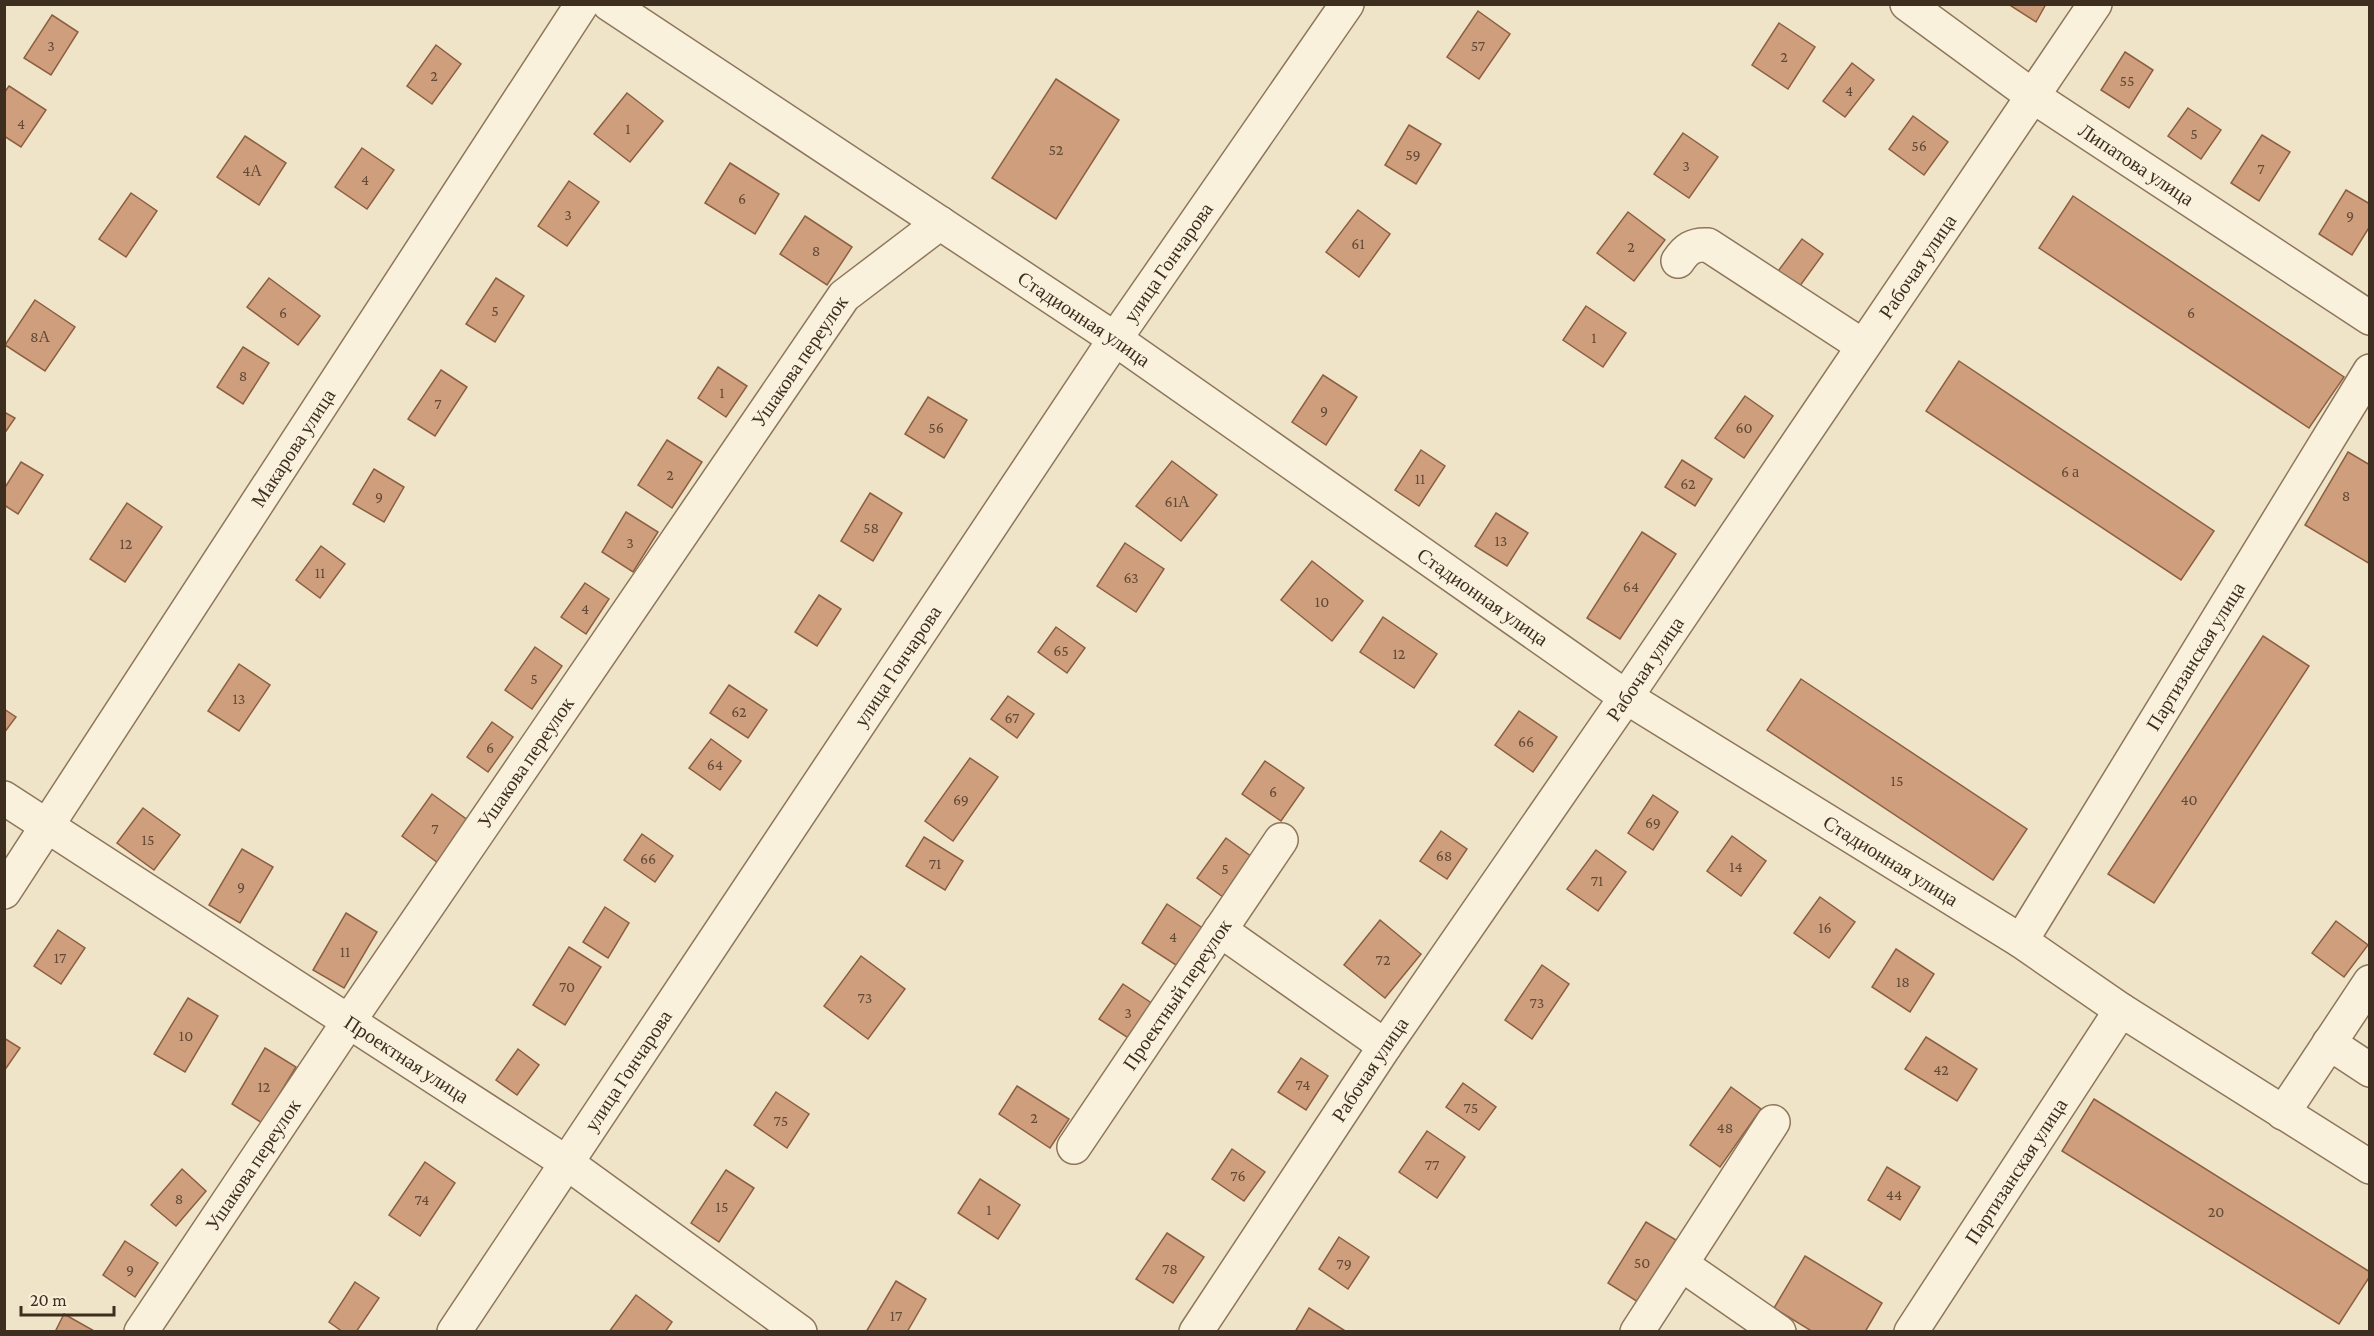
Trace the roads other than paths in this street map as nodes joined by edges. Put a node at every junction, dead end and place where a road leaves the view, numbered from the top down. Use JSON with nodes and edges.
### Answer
{"nodes":[{"id":1,"x":582,"y":4,"type":"edge"},
{"id":2,"x":609,"y":4,"type":"edge"},
{"id":3,"x":1347,"y":4,"type":"edge"},
{"id":4,"x":1907,"y":4,"type":"edge"},
{"id":5,"x":2095,"y":4,"type":"edge"},
{"id":6,"x":2034,"y":97,"type":"junction"},
{"id":7,"x":940,"y":223,"type":"junction"},
{"id":8,"x":1678,"y":261,"type":"dead end"},
{"id":9,"x":2370,"y":318,"type":"edge"},
{"id":10,"x":1115,"y":339,"type":"junction"},
{"id":11,"x":1863,"y":346,"type":"junction"},
{"id":12,"x":2370,"y":371,"type":"edge"},
{"id":13,"x":1626,"y":697,"type":"junction"},
{"id":14,"x":4,"y":798,"type":"edge"},
{"id":15,"x":48,"y":826,"type":"junction"},
{"id":16,"x":1281,"y":840,"type":"dead end"},
{"id":17,"x":4,"y":892,"type":"edge"},
{"id":18,"x":1221,"y":930,"type":"junction"},
{"id":19,"x":2021,"y":941,"type":"junction"},
{"id":20,"x":2370,"y":982,"type":"edge"},
{"id":21,"x":2121,"y":1010,"type":"junction"},
{"id":22,"x":349,"y":1022,"type":"junction"},
{"id":23,"x":2329,"y":1043,"type":"junction"},
{"id":24,"x":1385,"y":1046,"type":"junction"},
{"id":25,"x":2370,"y":1070,"type":"edge"},
{"id":26,"x":2283,"y":1113,"type":"junction"},
{"id":27,"x":1773,"y":1122,"type":"dead end"},
{"id":28,"x":1074,"y":1147,"type":"dead end"},
{"id":29,"x":567,"y":1163,"type":"junction"},
{"id":30,"x":2370,"y":1167,"type":"edge"},
{"id":31,"x":1681,"y":1264,"type":"junction"},
{"id":32,"x":141,"y":1332,"type":"edge"},
{"id":33,"x":454,"y":1332,"type":"edge"},
{"id":34,"x":800,"y":1332,"type":"edge"},
{"id":35,"x":1196,"y":1332,"type":"edge"},
{"id":36,"x":1637,"y":1332,"type":"edge"},
{"id":37,"x":1779,"y":1332,"type":"edge"},
{"id":38,"x":1911,"y":1332,"type":"edge"}],
"edges":[{"from":1,"to":15,"type":"street","name":"Макарова улица"},
{"from":2,"to":7,"type":"street","name":"Стадионная улица"},
{"from":3,"to":10,"type":"street","name":"улица Гончарова"},
{"from":4,"to":6,"type":"street","name":"Липатова улица"},
{"from":5,"to":6,"type":"street","name":"Рабочая улица"},
{"from":6,"to":9,"type":"street","name":"Липатова улица"},
{"from":6,"to":11,"type":"street","name":"Рабочая улица"},
{"from":7,"to":10,"type":"street","name":"Стадионная улица"},
{"from":7,"to":22,"type":"street","name":"Ушакова переулок"},
{"from":8,"to":11,"type":"street"},
{"from":10,"to":13,"type":"street","name":"Стадионная улица"},
{"from":10,"to":29,"type":"street","name":"улица Гончарова"},
{"from":11,"to":13,"type":"street","name":"Рабочая улица"},
{"from":12,"to":19,"type":"street","name":"Партизанская улица"},
{"from":13,"to":19,"type":"street","name":"Стадионная улица"},
{"from":13,"to":24,"type":"street","name":"Рабочая улица"},
{"from":14,"to":15,"type":"street","name":"Проектная улица"},
{"from":15,"to":17,"type":"street","name":"Макарова улица"},
{"from":15,"to":22,"type":"street","name":"Проектная улица"},
{"from":16,"to":18,"type":"street","name":"Проектный переулок"},
{"from":18,"to":24,"type":"street"},
{"from":18,"to":28,"type":"street","name":"Проектный переулок"},
{"from":19,"to":21,"type":"street","name":"Стадионная улица"},
{"from":20,"to":23,"type":"street"},
{"from":21,"to":26,"type":"street","name":"Стадионная улица"},
{"from":21,"to":38,"type":"street","name":"Партизанская улица"},
{"from":22,"to":29,"type":"street","name":"Проектная улица"},
{"from":22,"to":32,"type":"street","name":"Ушакова переулок"},
{"from":23,"to":25,"type":"street"},
{"from":23,"to":26,"type":"street"},
{"from":24,"to":35,"type":"street","name":"Рабочая улица"},
{"from":26,"to":30,"type":"street","name":"Стадионная улица"},
{"from":27,"to":31,"type":"street"},
{"from":29,"to":33,"type":"street","name":"улица Гончарова"},
{"from":29,"to":34,"type":"street","name":"Проектная улица"},
{"from":31,"to":36,"type":"street"},
{"from":31,"to":37,"type":"street"}]}
